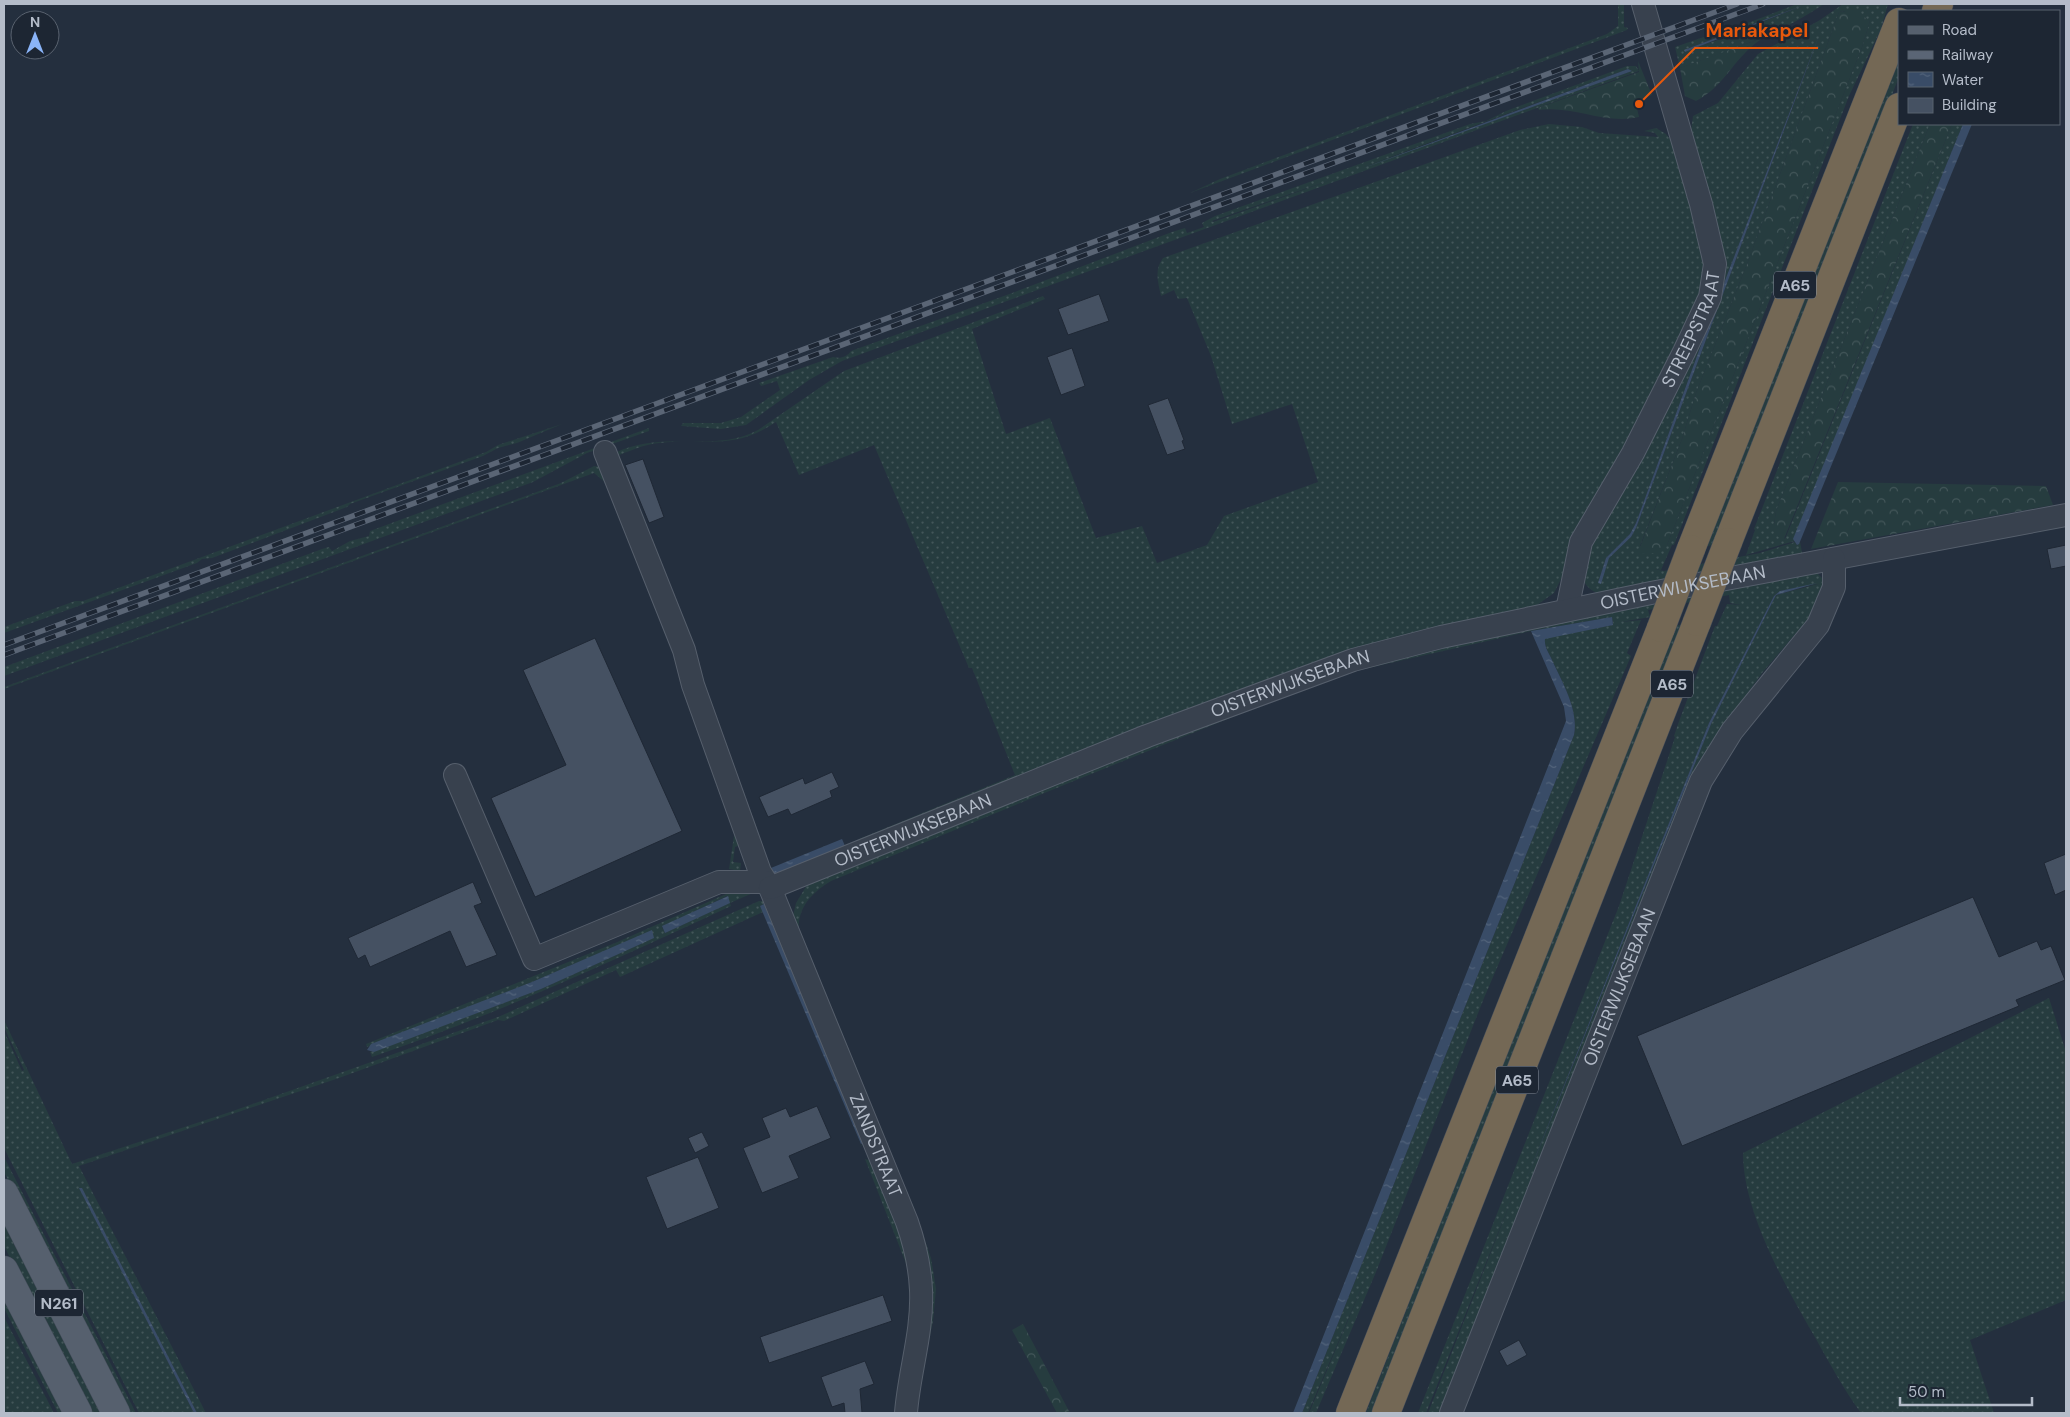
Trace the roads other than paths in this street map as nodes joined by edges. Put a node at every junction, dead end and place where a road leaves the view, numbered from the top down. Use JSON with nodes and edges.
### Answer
{"nodes":[{"id":1,"x":1643,"y":4,"type":"edge"},
{"id":2,"x":1898,"y":25,"type":"edge"},
{"id":3,"x":1898,"y":110,"type":"edge"},
{"id":4,"x":604,"y":452,"type":"dead end"},
{"id":5,"x":2066,"y":515,"type":"edge"},
{"id":6,"x":1834,"y":559,"type":"junction"},
{"id":7,"x":1567,"y":610,"type":"junction"},
{"id":8,"x":454,"y":775,"type":"dead end"},
{"id":9,"x":768,"y":885,"type":"junction"},
{"id":10,"x":4,"y":1193,"type":"edge"},
{"id":11,"x":4,"y":1270,"type":"edge"},
{"id":12,"x":78,"y":1413,"type":"edge"},
{"id":13,"x":116,"y":1413,"type":"edge"},
{"id":14,"x":906,"y":1413,"type":"edge"},
{"id":15,"x":1350,"y":1413,"type":"edge"},
{"id":16,"x":1386,"y":1413,"type":"edge"},
{"id":17,"x":1451,"y":1413,"type":"edge"}],
"edges":[{"from":1,"to":7,"type":"street","name":"STREEPSTRAAT"},
{"from":2,"to":15,"type":"highway","number":"A65","bridge":true},
{"from":3,"to":16,"type":"highway","number":"A65","bridge":true},
{"from":4,"to":9,"type":"street","name":"ZANDSTRAAT"},
{"from":5,"to":6,"type":"street","name":"OISTERWIJKSEBAAN"},
{"from":6,"to":7,"type":"street","name":"OISTERWIJKSEBAAN"},
{"from":6,"to":17,"type":"street","name":"OISTERWIJKSEBAAN"},
{"from":7,"to":9,"type":"street","name":"OISTERWIJKSEBAAN"},
{"from":8,"to":9,"type":"street"},
{"from":9,"to":14,"type":"street","name":"ZANDSTRAAT"},
{"from":10,"to":13,"type":"main road","number":"N261"},
{"from":11,"to":12,"type":"main road","number":"N261"}]}
